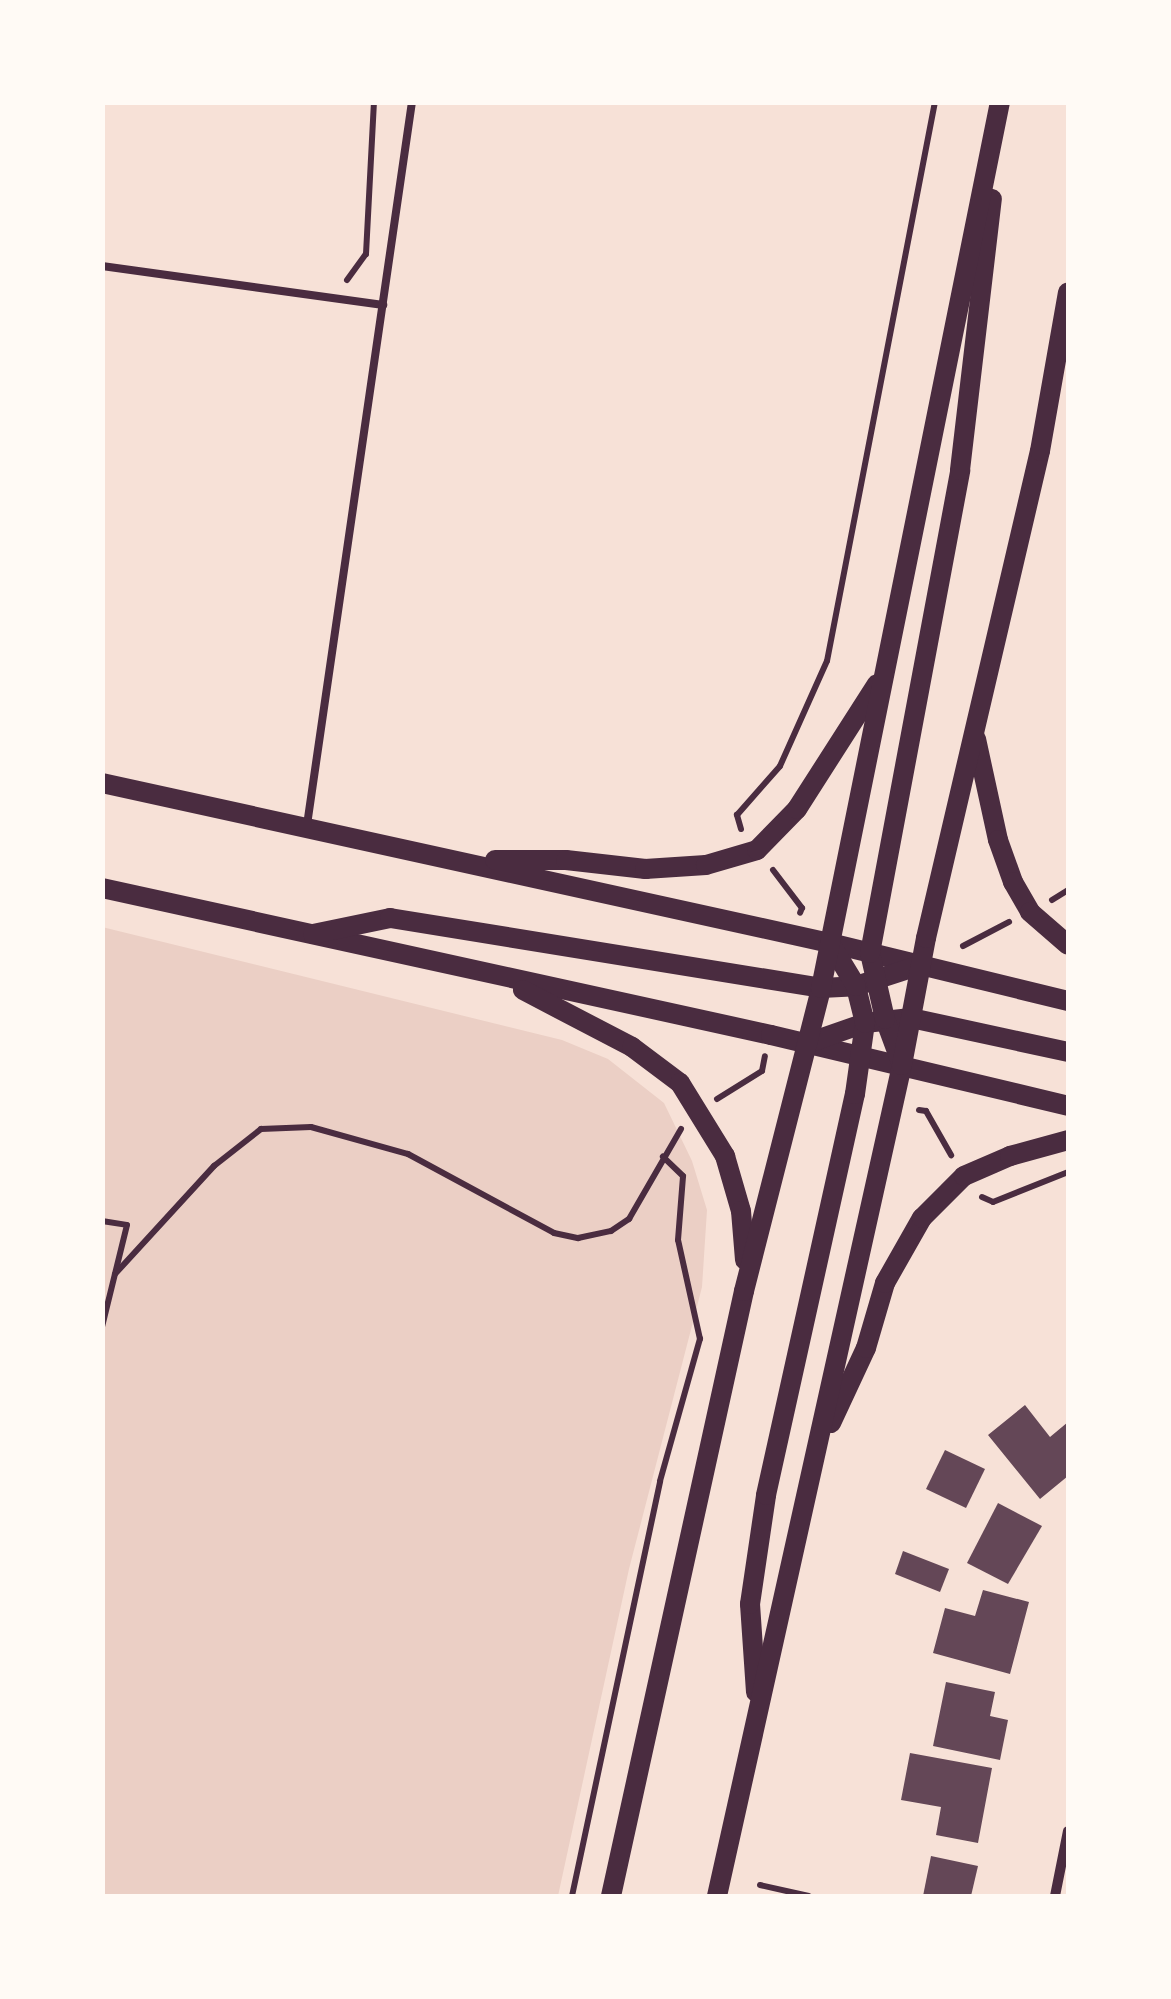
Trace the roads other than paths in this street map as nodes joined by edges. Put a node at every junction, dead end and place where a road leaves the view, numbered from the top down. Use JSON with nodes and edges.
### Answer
{"nodes":[{"id":1,"x":412,"y":102,"type":"edge"},
{"id":2,"x":1001,"y":102,"type":"edge"},
{"id":3,"x":102,"y":266,"type":"edge"},
{"id":4,"x":1068,"y":292,"type":"edge"},
{"id":5,"x":382,"y":305,"type":"junction"},
{"id":6,"x":883,"y":674,"type":"junction"},
{"id":7,"x":975,"y":732,"type":"junction"},
{"id":8,"x":102,"y":783,"type":"edge"},
{"id":9,"x":306,"y":830,"type":"junction"},
{"id":10,"x":452,"y":860,"type":"junction"},
{"id":11,"x":102,"y":888,"type":"edge"},
{"id":12,"x":306,"y":935,"type":"junction"},
{"id":13,"x":830,"y":943,"type":"junction"},
{"id":14,"x":1068,"y":945,"type":"edge"},
{"id":15,"x":870,"y":952,"type":"junction"},
{"id":16,"x":921,"y":965,"type":"junction"},
{"id":17,"x":504,"y":979,"type":"junction"},
{"id":18,"x":878,"y":980,"type":"junction"},
{"id":19,"x":856,"y":986,"type":"junction"},
{"id":20,"x":820,"y":988,"type":"junction"},
{"id":21,"x":1068,"y":1001,"type":"edge"},
{"id":22,"x":911,"y":1018,"type":"junction"},
{"id":23,"x":875,"y":1021,"type":"junction"},
{"id":24,"x":806,"y":1044,"type":"junction"},
{"id":25,"x":1068,"y":1052,"type":"edge"},
{"id":26,"x":861,"y":1056,"type":"junction"},
{"id":27,"x":902,"y":1065,"type":"junction"},
{"id":28,"x":1068,"y":1106,"type":"edge"},
{"id":29,"x":1068,"y":1140,"type":"edge"},
{"id":30,"x":744,"y":1292,"type":"junction"},
{"id":31,"x":814,"y":1461,"type":"junction"},
{"id":32,"x":758,"y":1714,"type":"junction"},
{"id":33,"x":1068,"y":1832,"type":"edge"},
{"id":34,"x":611,"y":1896,"type":"edge"},
{"id":35,"x":717,"y":1896,"type":"edge"},
{"id":36,"x":1055,"y":1896,"type":"edge"}],
"edges":[{"from":1,"to":5,"type":"lane"},
{"from":2,"to":6,"type":"main road"},
{"from":2,"to":15,"type":"main road"},
{"from":3,"to":5,"type":"lane"},
{"from":4,"to":7,"type":"main road"},
{"from":5,"to":9,"type":"lane"},
{"from":6,"to":10,"type":"main road"},
{"from":6,"to":13,"type":"main road"},
{"from":7,"to":14,"type":"main road"},
{"from":7,"to":16,"type":"main road"},
{"from":8,"to":9,"type":"main road"},
{"from":9,"to":10,"type":"main road"},
{"from":10,"to":13,"type":"main road"},
{"from":11,"to":12,"type":"main road"},
{"from":12,"to":17,"type":"main road"},
{"from":12,"to":20,"type":"main road"},
{"from":13,"to":15,"type":"main road"},
{"from":13,"to":19,"type":"main road"},
{"from":13,"to":20,"type":"main road"},
{"from":15,"to":16,"type":"main road"},
{"from":15,"to":18,"type":"main road"},
{"from":16,"to":18,"type":"main road"},
{"from":16,"to":21,"type":"main road"},
{"from":16,"to":22,"type":"main road"},
{"from":17,"to":24,"type":"main road"},
{"from":17,"to":30,"type":"main road"},
{"from":18,"to":19,"type":"main road"},
{"from":18,"to":23,"type":"main road"},
{"from":19,"to":20,"type":"main road"},
{"from":19,"to":23,"type":"main road"},
{"from":20,"to":24,"type":"main road"},
{"from":22,"to":23,"type":"main road"},
{"from":22,"to":25,"type":"main road"},
{"from":22,"to":27,"type":"main road"},
{"from":23,"to":24,"type":"main road"},
{"from":23,"to":26,"type":"main road"},
{"from":23,"to":27,"type":"main road"},
{"from":24,"to":26,"type":"main road"},
{"from":24,"to":30,"type":"main road"},
{"from":26,"to":27,"type":"main road"},
{"from":26,"to":32,"type":"main road"},
{"from":27,"to":28,"type":"main road"},
{"from":27,"to":31,"type":"main road"},
{"from":29,"to":31,"type":"main road"},
{"from":30,"to":34,"type":"main road"},
{"from":31,"to":32,"type":"main road"},
{"from":32,"to":35,"type":"main road"},
{"from":33,"to":36,"type":"street"}]}
